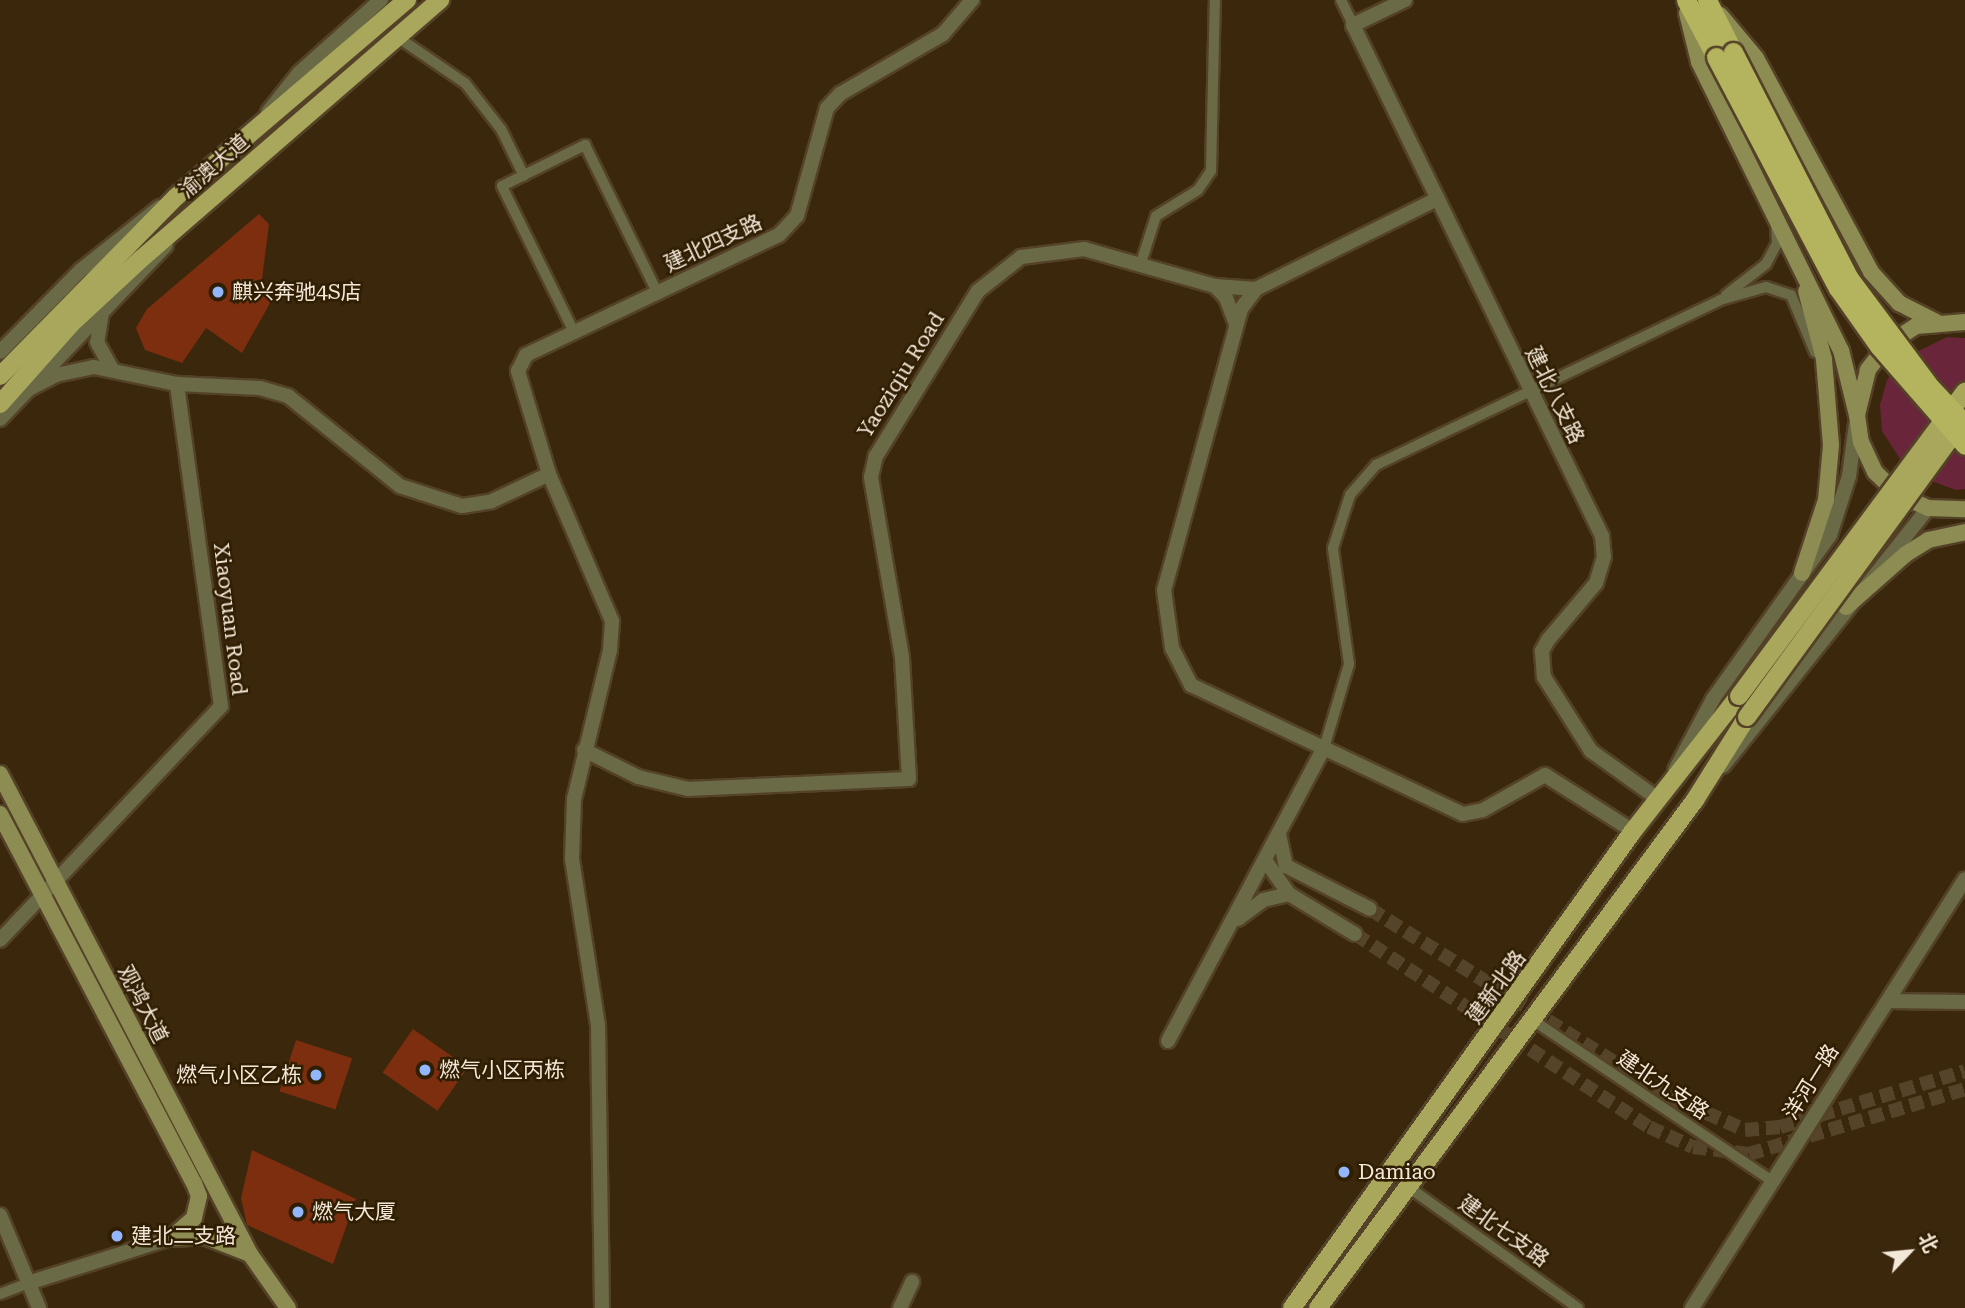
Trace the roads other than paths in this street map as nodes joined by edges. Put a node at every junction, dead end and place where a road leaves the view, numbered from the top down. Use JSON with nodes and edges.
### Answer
{"nodes":[{"id":1,"x":381,"y":0,"type":"edge"},
{"id":2,"x":407,"y":0,"type":"edge"},
{"id":3,"x":440,"y":0,"type":"edge"},
{"id":4,"x":972,"y":0,"type":"edge"},
{"id":5,"x":1215,"y":0,"type":"edge"},
{"id":6,"x":1341,"y":0,"type":"edge"},
{"id":7,"x":1405,"y":0,"type":"edge"},
{"id":8,"x":1685,"y":0,"type":"edge"},
{"id":9,"x":1708,"y":0,"type":"edge"},
{"id":10,"x":1353,"y":25,"type":"junction"},
{"id":11,"x":396,"y":36,"type":"junction"},
{"id":12,"x":1725,"y":55,"type":"junction"},
{"id":13,"x":255,"y":129,"type":"junction"},
{"id":14,"x":524,"y":176,"type":"junction"},
{"id":15,"x":1435,"y":200,"type":"junction"},
{"id":16,"x":190,"y":217,"type":"junction"},
{"id":17,"x":1776,"y":219,"type":"junction"},
{"id":18,"x":1796,"y":258,"type":"junction"},
{"id":19,"x":1140,"y":265,"type":"junction"},
{"id":20,"x":1215,"y":286,"type":"junction"},
{"id":21,"x":1256,"y":289,"type":"junction"},
{"id":22,"x":657,"y":292,"type":"junction"},
{"id":23,"x":1720,"y":300,"type":"junction"},
{"id":24,"x":104,"y":309,"type":"junction"},
{"id":25,"x":1936,"y":322,"type":"junction"},
{"id":26,"x":1965,"y":322,"type":"edge"},
{"id":27,"x":1236,"y":326,"type":"junction"},
{"id":28,"x":574,"y":332,"type":"junction"},
{"id":29,"x":16,"y":369,"type":"edge"},
{"id":30,"x":112,"y":369,"type":"junction"},
{"id":31,"x":0,"y":376,"type":"edge"},
{"id":32,"x":177,"y":384,"type":"junction"},
{"id":33,"x":1529,"y":392,"type":"junction"},
{"id":34,"x":1965,"y":392,"type":"edge"},
{"id":35,"x":1828,"y":395,"type":"junction"},
{"id":36,"x":0,"y":404,"type":"edge"},
{"id":37,"x":1857,"y":415,"type":"junction"},
{"id":38,"x":1965,"y":417,"type":"edge"},
{"id":39,"x":0,"y":419,"type":"edge"},
{"id":40,"x":1965,"y":424,"type":"edge"},
{"id":41,"x":1965,"y":444,"type":"edge"},
{"id":42,"x":549,"y":474,"type":"junction"},
{"id":43,"x":1928,"y":508,"type":"junction"},
{"id":44,"x":1964,"y":510,"type":"edge"},
{"id":45,"x":1965,"y":532,"type":"edge"},
{"id":46,"x":1802,"y":573,"type":"junction"},
{"id":47,"x":1846,"y":607,"type":"junction"},
{"id":48,"x":1324,"y":748,"type":"junction"},
{"id":49,"x":584,"y":750,"type":"junction"},
{"id":50,"x":0,"y":774,"type":"edge"},
{"id":51,"x":1663,"y":793,"type":"junction"},
{"id":52,"x":1695,"y":800,"type":"junction"},
{"id":53,"x":0,"y":814,"type":"edge"},
{"id":54,"x":1633,"y":831,"type":"junction"},
{"id":55,"x":1279,"y":832,"type":"junction"},
{"id":56,"x":1265,"y":860,"type":"junction"},
{"id":57,"x":1965,"y":879,"type":"edge"},
{"id":58,"x":55,"y":880,"type":"junction"},
{"id":59,"x":43,"y":894,"type":"junction"},
{"id":60,"x":1289,"y":894,"type":"junction"},
{"id":61,"x":1370,"y":909,"type":"tunnel mouth"},
{"id":62,"x":1227,"y":930,"type":"junction"},
{"id":63,"x":1355,"y":934,"type":"tunnel mouth"},
{"id":64,"x":0,"y":940,"type":"edge"},
{"id":65,"x":1888,"y":1001,"type":"junction"},
{"id":66,"x":1965,"y":1002,"type":"edge"},
{"id":67,"x":1531,"y":1020,"type":"junction"},
{"id":68,"x":1168,"y":1041,"type":"dead end"},
{"id":69,"x":1773,"y":1182,"type":"junction"},
{"id":70,"x":1407,"y":1186,"type":"junction"},
{"id":71,"x":0,"y":1215,"type":"edge"},
{"id":72,"x":171,"y":1238,"type":"junction"},
{"id":73,"x":250,"y":1254,"type":"junction"},
{"id":74,"x":912,"y":1282,"type":"dead end"},
{"id":75,"x":28,"y":1283,"type":"junction"},
{"id":76,"x":0,"y":1294,"type":"edge"},
{"id":77,"x":39,"y":1308,"type":"edge"},
{"id":78,"x":288,"y":1308,"type":"edge"},
{"id":79,"x":602,"y":1308,"type":"edge"},
{"id":80,"x":900,"y":1308,"type":"edge"},
{"id":81,"x":1292,"y":1308,"type":"edge"},
{"id":82,"x":1318,"y":1308,"type":"edge"},
{"id":83,"x":1578,"y":1308,"type":"edge"},
{"id":84,"x":1692,"y":1308,"type":"edge"}],
"edges":[{"from":1,"to":13,"type":"street"},
{"from":2,"to":13,"type":"main road","name":"渝澳大道"},
{"from":3,"to":11,"type":"main road","name":"渝澳大道"},
{"from":4,"to":22,"type":"street","name":"建北四支路"},
{"from":5,"to":19,"type":"street"},
{"from":6,"to":10,"type":"street"},
{"from":7,"to":10,"type":"street"},
{"from":8,"to":12,"type":"highway"},
{"from":8,"to":17,"type":"main road"},
{"from":9,"to":12,"type":"highway"},
{"from":9,"to":25,"type":"main road"},
{"from":10,"to":15,"type":"street","name":"建北八支路"},
{"from":11,"to":14,"type":"street"},
{"from":11,"to":16,"type":"main road","name":"渝澳大道"},
{"from":12,"to":40,"type":"highway","bridge":true},
{"from":12,"to":41,"type":"highway","bridge":true},
{"from":13,"to":29,"type":"main road","name":"渝澳大道"},
{"from":14,"to":22,"type":"street"},
{"from":14,"to":28,"type":"street"},
{"from":15,"to":21,"type":"street"},
{"from":15,"to":33,"type":"street","name":"建北八支路"},
{"from":16,"to":24,"type":"street"},
{"from":16,"to":29,"type":"main road","name":"渝澳大道"},
{"from":17,"to":18,"type":"main road"},
{"from":17,"to":23,"type":"street"},
{"from":18,"to":35,"type":"main road"},
{"from":18,"to":37,"type":"main road"},
{"from":19,"to":20,"type":"street","name":"Yaoziqiu Road"},
{"from":19,"to":49,"type":"street","name":"Yaoziqiu Road"},
{"from":20,"to":21,"type":"street","name":"Yaoziqiu Road"},
{"from":20,"to":27,"type":"street"},
{"from":21,"to":27,"type":"street"},
{"from":22,"to":28,"type":"street","name":"建北四支路"},
{"from":23,"to":33,"type":"street"},
{"from":23,"to":35,"type":"street"},
{"from":24,"to":29,"type":"street"},
{"from":24,"to":30,"type":"street"},
{"from":25,"to":26,"type":"main road"},
{"from":25,"to":37,"type":"main road"},
{"from":27,"to":48,"type":"street"},
{"from":28,"to":42,"type":"street","name":"建北四支路"},
{"from":29,"to":30,"type":"street"},
{"from":29,"to":31,"type":"main road"},
{"from":29,"to":36,"type":"main road"},
{"from":29,"to":39,"type":"street"},
{"from":30,"to":32,"type":"street"},
{"from":32,"to":42,"type":"street"},
{"from":32,"to":58,"type":"street","name":"Xiaoyuan Road"},
{"from":33,"to":48,"type":"street"},
{"from":33,"to":51,"type":"street","name":"建北八支路"},
{"from":34,"to":51,"type":"main road","name":"建新北路","bridge":true},
{"from":35,"to":46,"type":"main road"},
{"from":37,"to":43,"type":"main road"},
{"from":37,"to":46,"type":"street"},
{"from":38,"to":52,"type":"main road","bridge":true},
{"from":42,"to":49,"type":"street","name":"建北四支路"},
{"from":43,"to":44,"type":"main road"},
{"from":43,"to":47,"type":"street"},
{"from":45,"to":47,"type":"main road"},
{"from":46,"to":51,"type":"street"},
{"from":47,"to":52,"type":"street"},
{"from":48,"to":54,"type":"street"},
{"from":48,"to":55,"type":"street"},
{"from":49,"to":79,"type":"street","name":"建北四支路"},
{"from":50,"to":58,"type":"main road","name":"观鸿大道"},
{"from":51,"to":54,"type":"main road","name":"建新北路"},
{"from":52,"to":67,"type":"main road"},
{"from":53,"to":59,"type":"main road","name":"观鸿大道"},
{"from":54,"to":81,"type":"main road","name":"建新北路"},
{"from":55,"to":56,"type":"street"},
{"from":55,"to":61,"type":"street"},
{"from":56,"to":60,"type":"street"},
{"from":56,"to":62,"type":"street"},
{"from":57,"to":65,"type":"street","name":"洋河一路"},
{"from":58,"to":59,"type":"street","name":"Xiaoyuan Road"},
{"from":58,"to":73,"type":"main road","name":"观鸿大道"},
{"from":59,"to":64,"type":"street","name":"Xiaoyuan Road"},
{"from":59,"to":72,"type":"main road","name":"观鸿大道"},
{"from":60,"to":62,"type":"street"},
{"from":60,"to":63,"type":"street"},
{"from":62,"to":68,"type":"street"},
{"from":65,"to":66,"type":"street"},
{"from":65,"to":69,"type":"street","name":"洋河一路"},
{"from":67,"to":69,"type":"street","name":"建北九支路"},
{"from":67,"to":70,"type":"main road"},
{"from":69,"to":84,"type":"street","name":"洋河一路"},
{"from":70,"to":82,"type":"main road"},
{"from":70,"to":83,"type":"street","name":"建北七支路"},
{"from":71,"to":75,"type":"street"},
{"from":72,"to":73,"type":"main road"},
{"from":72,"to":75,"type":"street"},
{"from":73,"to":78,"type":"main road"},
{"from":74,"to":80,"type":"street"},
{"from":75,"to":76,"type":"street"},
{"from":75,"to":77,"type":"street"}]}
